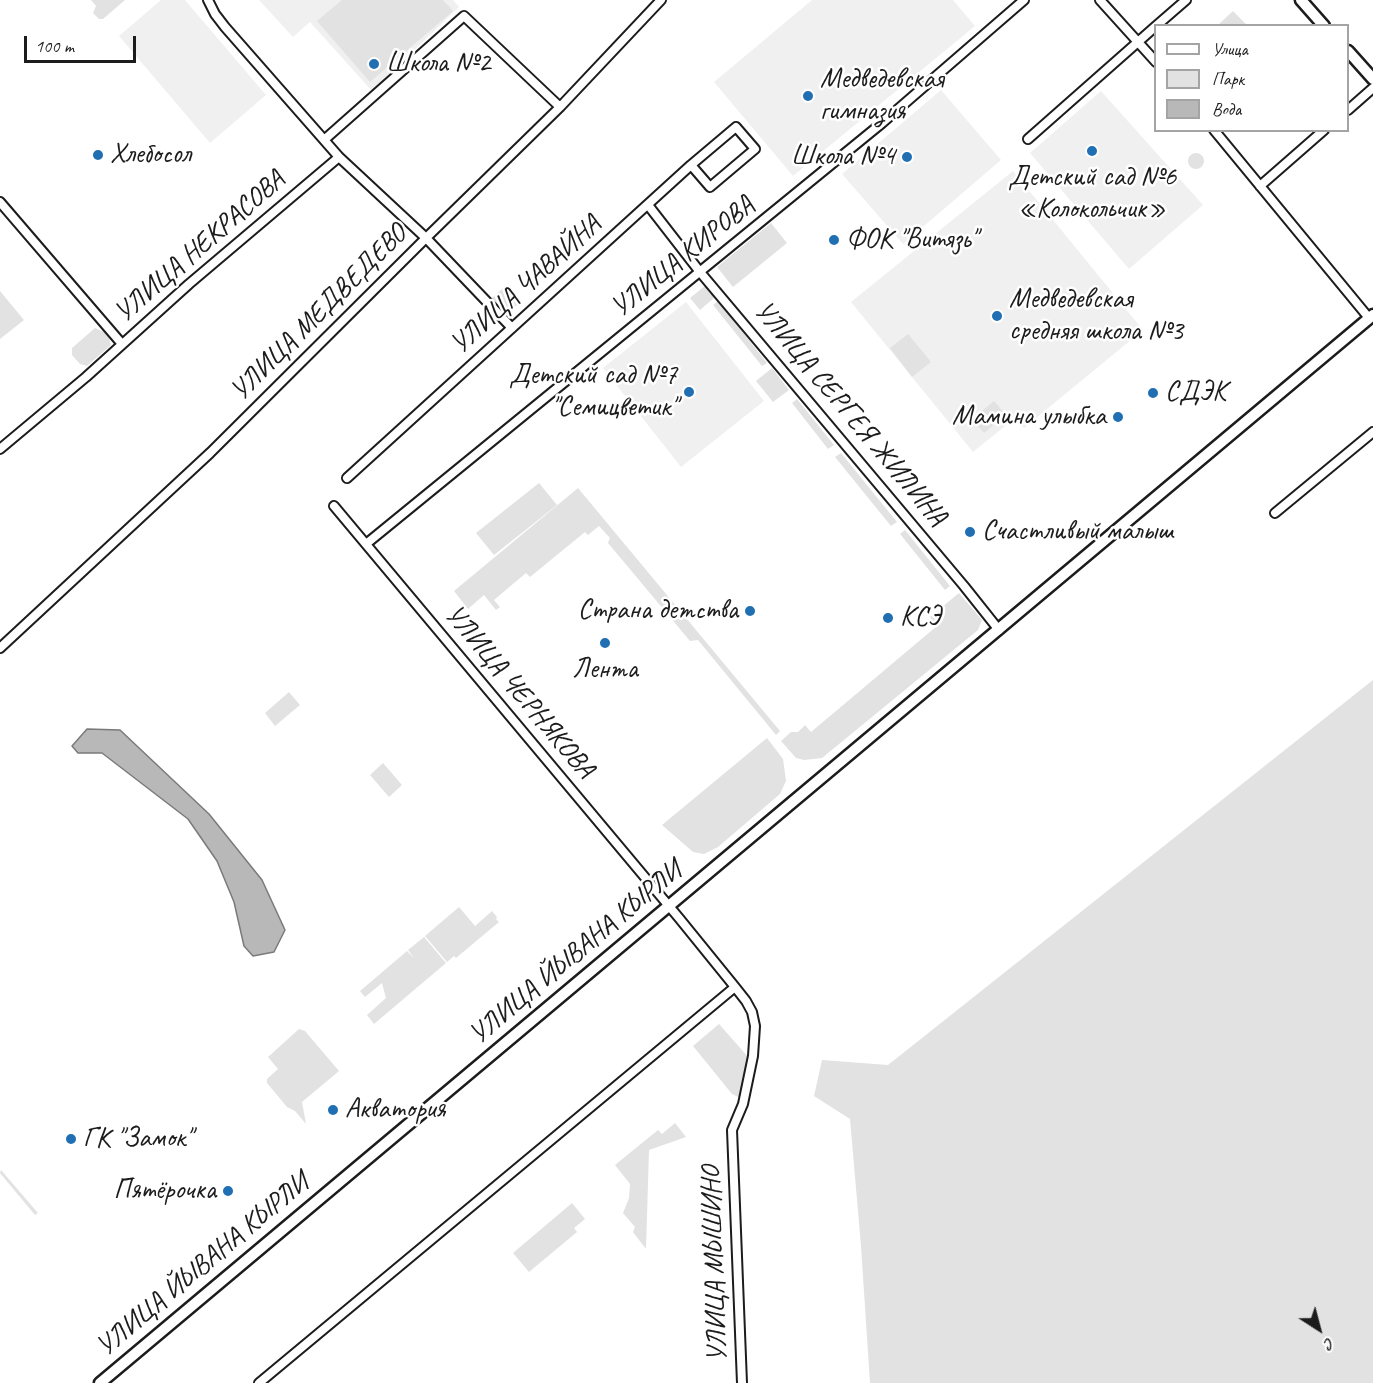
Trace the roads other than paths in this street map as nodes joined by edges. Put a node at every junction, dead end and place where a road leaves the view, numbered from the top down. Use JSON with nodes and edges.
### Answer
{"nodes":[{"id":1,"x":208,"y":0,"type":"edge"},
{"id":2,"x":661,"y":0,"type":"edge"},
{"id":3,"x":1024,"y":0,"type":"edge"},
{"id":4,"x":1100,"y":0,"type":"edge"},
{"id":5,"x":1186,"y":0,"type":"edge"},
{"id":6,"x":1301,"y":0,"type":"edge"},
{"id":7,"x":1158,"y":24,"type":"edge"},
{"id":8,"x":1320,"y":24,"type":"edge"},
{"id":9,"x":1154,"y":28,"type":"edge"},
{"id":10,"x":1137,"y":41,"type":"junction"},
{"id":11,"x":1349,"y":53,"type":"edge"},
{"id":12,"x":1154,"y":61,"type":"edge"},
{"id":13,"x":1373,"y":79,"type":"edge"},
{"id":14,"x":1373,"y":88,"type":"edge"},
{"id":15,"x":560,"y":107,"type":"junction"},
{"id":16,"x":1349,"y":108,"type":"edge"},
{"id":17,"x":1216,"y":132,"type":"edge"},
{"id":18,"x":1322,"y":132,"type":"edge"},
{"id":19,"x":1028,"y":139,"type":"dead end"},
{"id":20,"x":324,"y":140,"type":"junction"},
{"id":21,"x":339,"y":157,"type":"junction"},
{"id":22,"x":691,"y":165,"type":"junction"},
{"id":23,"x":1260,"y":186,"type":"junction"},
{"id":24,"x":0,"y":202,"type":"edge"},
{"id":25,"x":648,"y":205,"type":"junction"},
{"id":26,"x":426,"y":238,"type":"junction"},
{"id":27,"x":700,"y":272,"type":"junction"},
{"id":28,"x":1371,"y":317,"type":"edge"},
{"id":29,"x":512,"y":328,"type":"junction"},
{"id":30,"x":122,"y":344,"type":"junction"},
{"id":31,"x":1373,"y":432,"type":"edge"},
{"id":32,"x":0,"y":449,"type":"edge"},
{"id":33,"x":347,"y":478,"type":"dead end"},
{"id":34,"x":334,"y":506,"type":"dead end"},
{"id":35,"x":1275,"y":513,"type":"dead end"},
{"id":36,"x":366,"y":544,"type":"junction"},
{"id":37,"x":999,"y":630,"type":"junction"},
{"id":38,"x":0,"y":648,"type":"edge"},
{"id":39,"x":669,"y":906,"type":"junction"},
{"id":40,"x":735,"y":987,"type":"junction"},
{"id":41,"x":100,"y":1383,"type":"edge"},
{"id":42,"x":259,"y":1383,"type":"edge"},
{"id":43,"x":742,"y":1383,"type":"edge"}],
"edges":[{"from":1,"to":20,"type":"street"},
{"from":2,"to":15,"type":"street","name":"УЛИЦА МЕДВЕДЕВО"},
{"from":3,"to":27,"type":"street","name":"УЛИЦА КИРОВА"},
{"from":4,"to":10,"type":"street"},
{"from":5,"to":7,"type":"street"},
{"from":6,"to":8,"type":"main road"},
{"from":9,"to":10,"type":"street"},
{"from":10,"to":12,"type":"street"},
{"from":10,"to":19,"type":"street"},
{"from":11,"to":13,"type":"main road"},
{"from":14,"to":16,"type":"street"},
{"from":15,"to":20,"type":"street"},
{"from":15,"to":26,"type":"street","name":"УЛИЦА МЕДВЕДЕВО"},
{"from":17,"to":23,"type":"street"},
{"from":18,"to":23,"type":"street"},
{"from":20,"to":21,"type":"street"},
{"from":21,"to":26,"type":"street"},
{"from":21,"to":30,"type":"street","name":"УЛИЦА НЕКРАСОВА"},
{"from":22,"to":22,"type":"street","name":"УЛИЦА ЧАВАЙНА"},
{"from":22,"to":25,"type":"street","name":"УЛИЦА ЧАВАЙНА"},
{"from":23,"to":28,"type":"street"},
{"from":24,"to":30,"type":"street"},
{"from":25,"to":27,"type":"street","name":"УЛИЦА СЕРГЕЯ ЖИЛИНА"},
{"from":25,"to":29,"type":"street","name":"УЛИЦА ЧАВАЙНА"},
{"from":26,"to":29,"type":"street"},
{"from":26,"to":38,"type":"street","name":"УЛИЦА МЕДВЕДЕВО"},
{"from":27,"to":36,"type":"street","name":"УЛИЦА КИРОВА"},
{"from":27,"to":37,"type":"street","name":"УЛИЦА СЕРГЕЯ ЖИЛИНА"},
{"from":28,"to":37,"type":"main road","name":"УЛИЦА ЙЫВАНА КЫРЛИ"},
{"from":29,"to":33,"type":"street","name":"УЛИЦА ЧАВАЙНА"},
{"from":30,"to":32,"type":"street","name":"УЛИЦА НЕКРАСОВА"},
{"from":31,"to":35,"type":"street"},
{"from":34,"to":36,"type":"street","name":"УЛИЦА ЧЕРНЯКОВА"},
{"from":36,"to":39,"type":"street","name":"УЛИЦА ЧЕРНЯКОВА"},
{"from":37,"to":39,"type":"main road","name":"УЛИЦА ЙЫВАНА КЫРЛИ"},
{"from":39,"to":40,"type":"street","name":"УЛИЦА ЧЕРНЯКОВА"},
{"from":39,"to":41,"type":"main road","name":"УЛИЦА ЙЫВАНА КЫРЛИ"},
{"from":40,"to":42,"type":"street"},
{"from":40,"to":43,"type":"street","name":"УЛИЦА МЫШИНО"}]}
